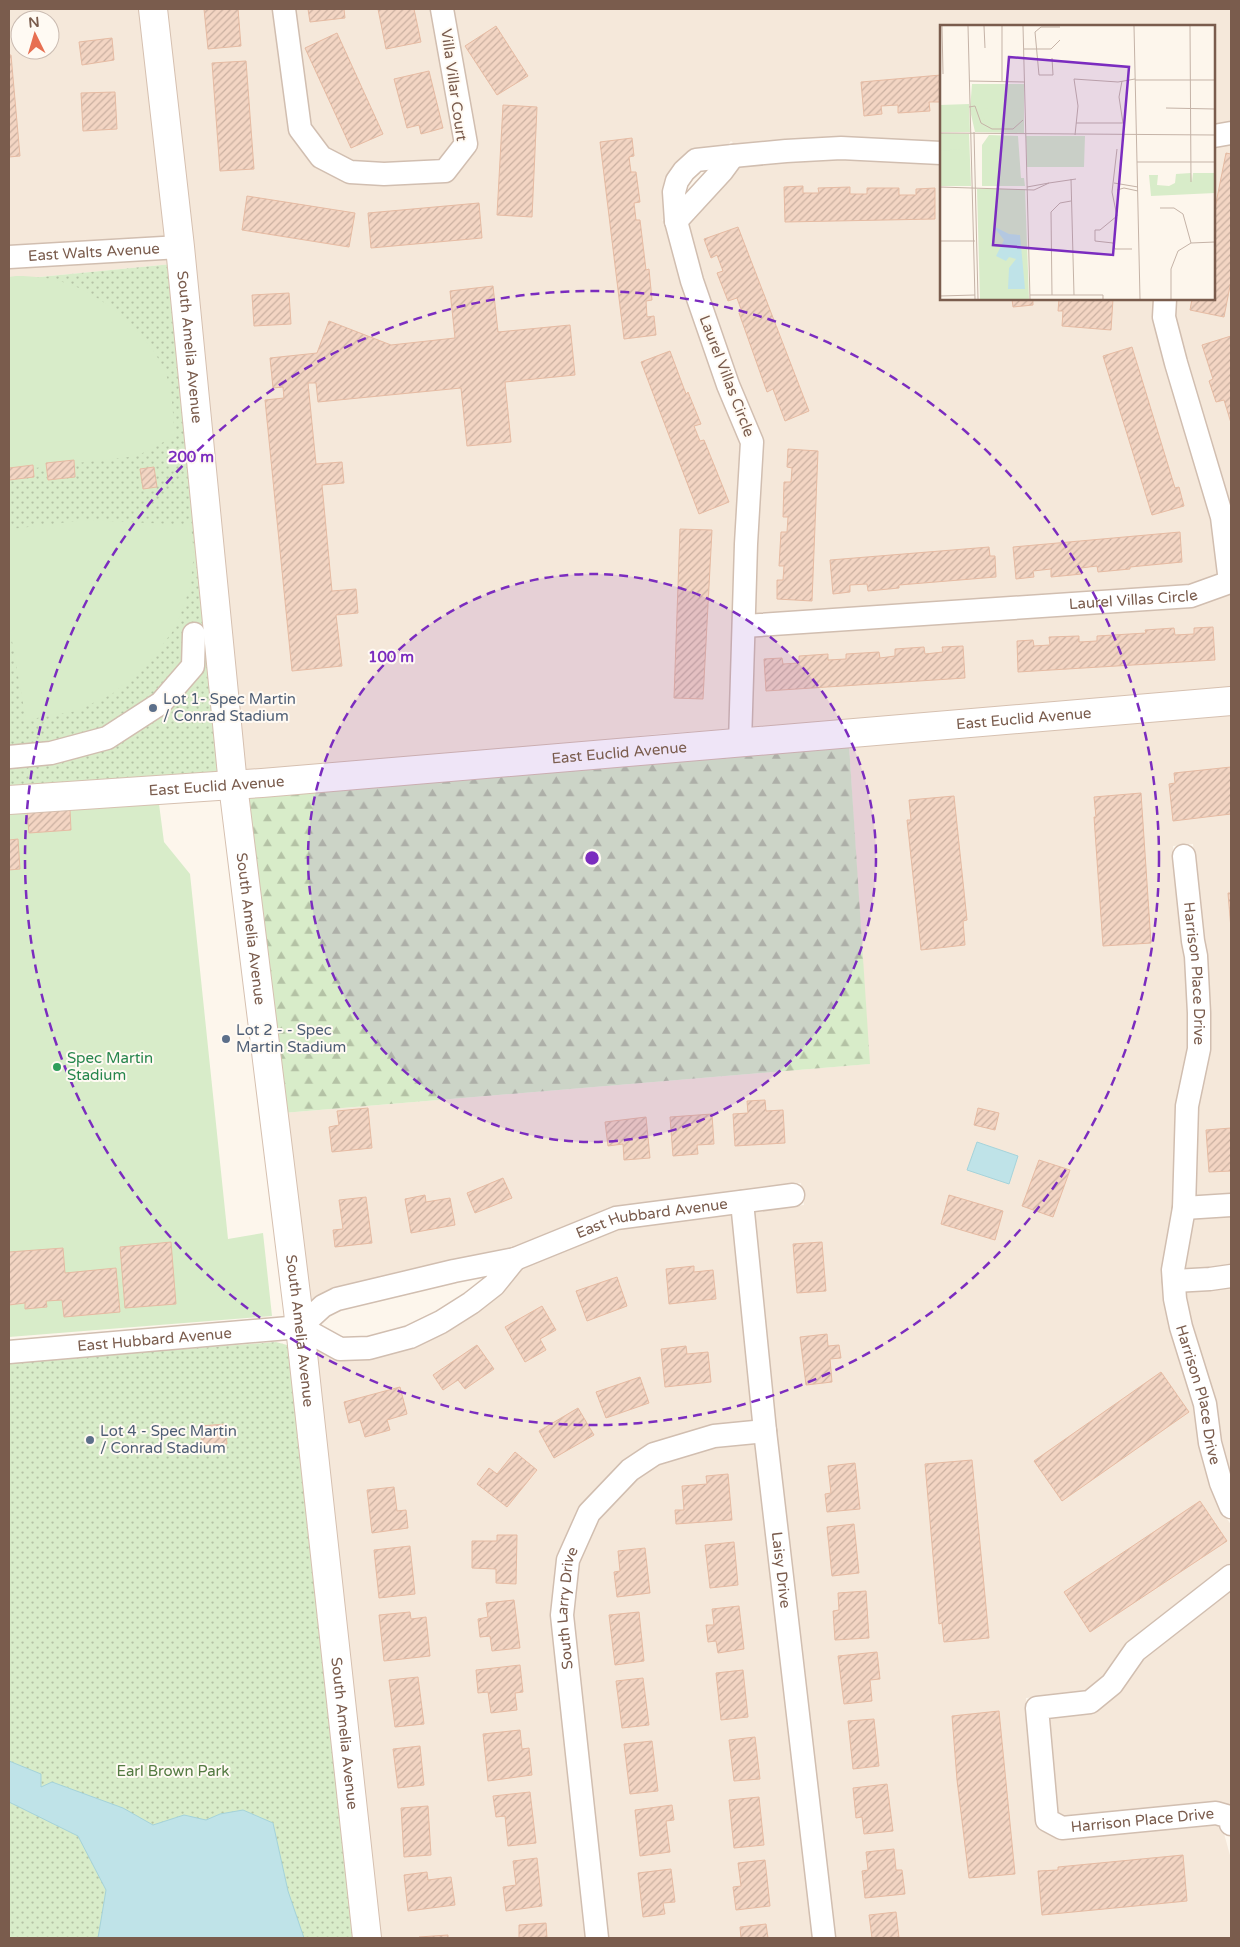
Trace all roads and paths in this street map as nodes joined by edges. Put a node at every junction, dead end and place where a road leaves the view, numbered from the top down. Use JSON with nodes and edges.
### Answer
{"nodes":[{"id":1,"x":153,"y":9,"type":"edge"},
{"id":2,"x":284,"y":9,"type":"edge"},
{"id":3,"x":442,"y":9,"type":"edge"},
{"id":4,"x":1231,"y":133,"type":"edge"},
{"id":5,"x":1215,"y":136,"type":"edge"},
{"id":6,"x":940,"y":153,"type":"edge"},
{"id":7,"x":180,"y":247,"type":"junction"},
{"id":8,"x":9,"y":257,"type":"edge"},
{"id":9,"x":1165,"y":300,"type":"edge"},
{"id":10,"x":744,"y":626,"type":"junction"},
{"id":11,"x":194,"y":634,"type":"dead end"},
{"id":12,"x":1231,"y":701,"type":"edge"},
{"id":13,"x":740,"y":743,"type":"junction"},
{"id":14,"x":9,"y":757,"type":"edge"},
{"id":15,"x":233,"y":785,"type":"junction"},
{"id":16,"x":9,"y":800,"type":"edge"},
{"id":17,"x":1184,"y":856,"type":"dead end"},
{"id":18,"x":793,"y":1195,"type":"dead end"},
{"id":19,"x":742,"y":1202,"type":"junction"},
{"id":20,"x":1231,"y":1205,"type":"edge"},
{"id":21,"x":1184,"y":1208,"type":"junction"},
{"id":22,"x":515,"y":1259,"type":"junction"},
{"id":23,"x":1229,"y":1278,"type":"edge"},
{"id":24,"x":1174,"y":1281,"type":"junction"},
{"id":25,"x":300,"y":1327,"type":"junction"},
{"id":26,"x":9,"y":1352,"type":"edge"},
{"id":27,"x":766,"y":1431,"type":"junction"},
{"id":28,"x":1231,"y":1507,"type":"edge"},
{"id":29,"x":1231,"y":1576,"type":"edge"},
{"id":30,"x":1231,"y":1824,"type":"edge"},
{"id":31,"x":367,"y":1938,"type":"edge"},
{"id":32,"x":597,"y":1938,"type":"edge"},
{"id":33,"x":824,"y":1938,"type":"edge"}],
"edges":[{"from":1,"to":7,"type":"main road","name":"South Amelia Avenue"},
{"from":2,"to":3,"type":"street","name":"Villa Villar Court"},
{"from":4,"to":5,"type":"street"},
{"from":6,"to":10,"type":"street","name":"Laurel Villas Circle"},
{"from":7,"to":8,"type":"street","name":"East Walts Avenue"},
{"from":7,"to":15,"type":"main road","name":"South Amelia Avenue"},
{"from":9,"to":10,"type":"street","name":"Laurel Villas Circle"},
{"from":10,"to":13,"type":"street","name":"Laurel Villas Circle"},
{"from":11,"to":14,"type":"street"},
{"from":12,"to":13,"type":"main road","name":"East Euclid Avenue"},
{"from":13,"to":15,"type":"main road","name":"East Euclid Avenue"},
{"from":15,"to":16,"type":"main road","name":"East Euclid Avenue"},
{"from":15,"to":25,"type":"main road","name":"South Amelia Avenue"},
{"from":17,"to":21,"type":"street","name":"Harrison Place Drive"},
{"from":18,"to":19,"type":"street","name":"East Hubbard Avenue"},
{"from":19,"to":22,"type":"street","name":"East Hubbard Avenue"},
{"from":19,"to":27,"type":"street","name":"Laisy Drive"},
{"from":20,"to":21,"type":"street"},
{"from":21,"to":24,"type":"street","name":"Harrison Place Drive"},
{"from":22,"to":25,"type":"street","name":"East Hubbard Avenue"},
{"from":22,"to":25,"type":"street","name":"East Hubbard Avenue"},
{"from":23,"to":24,"type":"street"},
{"from":24,"to":28,"type":"street","name":"Harrison Place Drive"},
{"from":25,"to":26,"type":"street","name":"East Hubbard Avenue"},
{"from":25,"to":31,"type":"main road","name":"South Amelia Avenue"},
{"from":27,"to":32,"type":"street","name":"South Larry Drive"},
{"from":27,"to":33,"type":"street","name":"Laisy Drive"},
{"from":29,"to":30,"type":"street","name":"Harrison Place Drive"}]}
